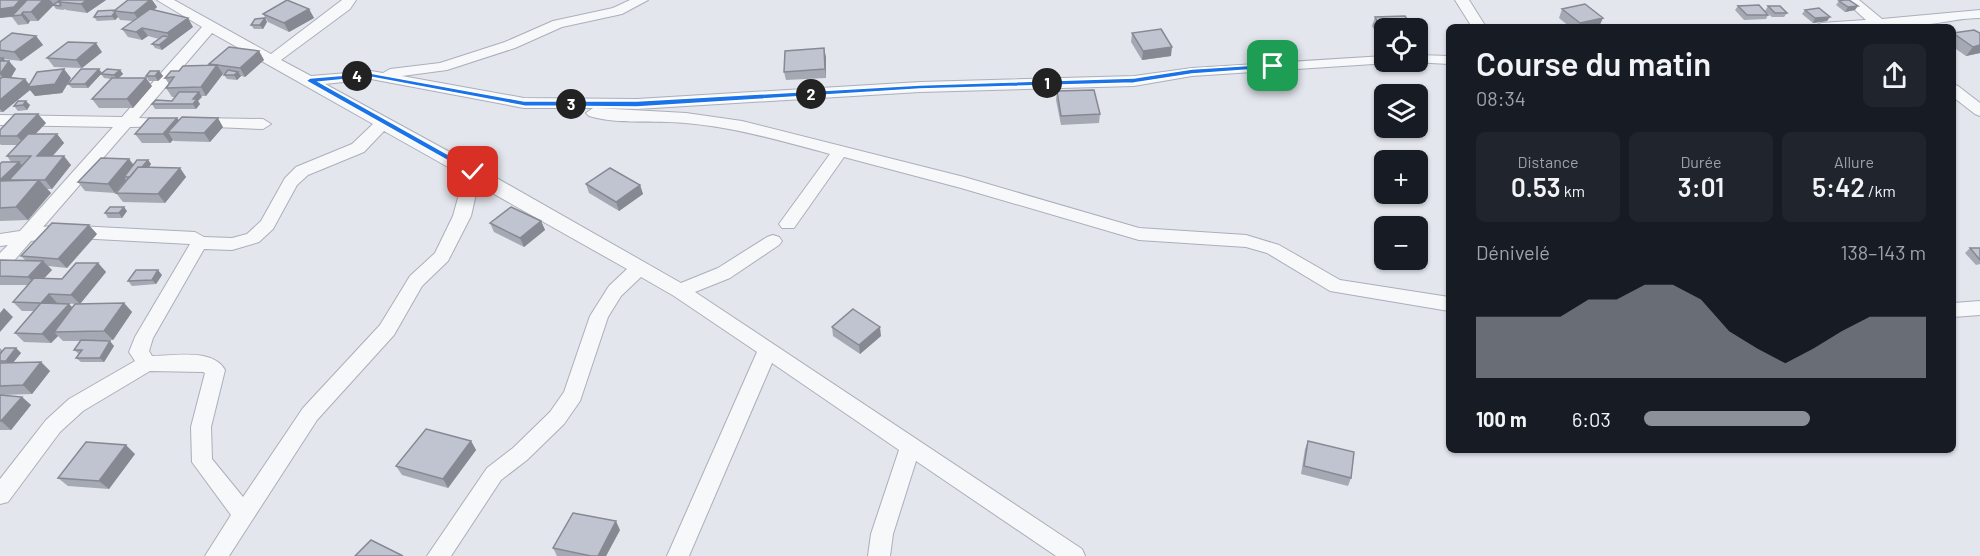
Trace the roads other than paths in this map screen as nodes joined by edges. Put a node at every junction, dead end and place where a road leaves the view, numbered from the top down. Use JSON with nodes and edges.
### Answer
{"nodes":[{"id":1,"x":164,"y":0,"type":"edge"},
{"id":2,"x":350,"y":0,"type":"edge"},
{"id":3,"x":641,"y":0,"type":"edge"},
{"id":4,"x":1462,"y":0,"type":"edge"},
{"id":5,"x":1851,"y":0,"type":"edge"},
{"id":6,"x":1980,"y":14,"type":"edge"},
{"id":7,"x":1477,"y":24,"type":"edge"},
{"id":8,"x":1879,"y":24,"type":"edge"},
{"id":9,"x":1890,"y":24,"type":"edge"},
{"id":10,"x":210,"y":27,"type":"junction"},
{"id":11,"x":1428,"y":59,"type":"edge"},
{"id":12,"x":272,"y":60,"type":"junction"},
{"id":13,"x":1446,"y":60,"type":"edge"},
{"id":14,"x":1374,"y":61,"type":"edge"},
{"id":15,"x":370,"y":75,"type":"junction"},
{"id":16,"x":310,"y":81,"type":"junction"},
{"id":17,"x":1956,"y":91,"type":"edge"},
{"id":18,"x":714,"y":99,"type":"junction"},
{"id":19,"x":524,"y":103,"type":"junction"},
{"id":20,"x":1980,"y":111,"type":"edge"},
{"id":21,"x":0,"y":120,"type":"edge"},
{"id":22,"x":384,"y":122,"type":"junction"},
{"id":23,"x":126,"y":123,"type":"junction"},
{"id":24,"x":263,"y":124,"type":"dead end"},
{"id":25,"x":742,"y":126,"type":"junction"},
{"id":26,"x":840,"y":151,"type":"junction"},
{"id":27,"x":473,"y":172,"type":"junction"},
{"id":28,"x":788,"y":224,"type":"dead end"},
{"id":29,"x":24,"y":238,"type":"junction"},
{"id":30,"x":0,"y":240,"type":"edge"},
{"id":31,"x":774,"y":241,"type":"dead end"},
{"id":32,"x":199,"y":243,"type":"junction"},
{"id":33,"x":0,"y":265,"type":"edge"},
{"id":34,"x":640,"y":267,"type":"junction"},
{"id":35,"x":680,"y":291,"type":"junction"},
{"id":36,"x":1446,"y":304,"type":"edge"},
{"id":37,"x":1980,"y":308,"type":"edge"},
{"id":38,"x":1956,"y":310,"type":"edge"},
{"id":39,"x":767,"y":351,"type":"junction"},
{"id":40,"x":147,"y":363,"type":"junction"},
{"id":41,"x":911,"y":446,"type":"junction"},
{"id":42,"x":0,"y":495,"type":"edge"},
{"id":43,"x":243,"y":514,"type":"junction"},
{"id":44,"x":216,"y":556,"type":"edge"},
{"id":45,"x":438,"y":556,"type":"edge"},
{"id":46,"x":678,"y":556,"type":"edge"},
{"id":47,"x":879,"y":556,"type":"edge"},
{"id":48,"x":1074,"y":556,"type":"edge"}],
"edges":[{"from":1,"to":10,"type":"street"},
{"from":2,"to":12,"type":"street"},
{"from":3,"to":15,"type":"street"},
{"from":4,"to":7,"type":"street"},
{"from":5,"to":8,"type":"street"},
{"from":6,"to":9,"type":"street"},
{"from":10,"to":12,"type":"street"},
{"from":10,"to":23,"type":"street"},
{"from":11,"to":13,"type":"street"},
{"from":12,"to":16,"type":"street"},
{"from":14,"to":18,"type":"street"},
{"from":15,"to":16,"type":"street"},
{"from":15,"to":19,"type":"street"},
{"from":16,"to":22,"type":"street"},
{"from":17,"to":20,"type":"street"},
{"from":18,"to":19,"type":"street"},
{"from":18,"to":25,"type":"street"},
{"from":19,"to":25,"type":"street"},
{"from":21,"to":23,"type":"street"},
{"from":22,"to":27,"type":"street"},
{"from":22,"to":32,"type":"street"},
{"from":23,"to":24,"type":"street"},
{"from":23,"to":29,"type":"street"},
{"from":25,"to":26,"type":"street"},
{"from":26,"to":28,"type":"street"},
{"from":26,"to":36,"type":"street"},
{"from":27,"to":34,"type":"street"},
{"from":27,"to":43,"type":"street"},
{"from":29,"to":30,"type":"street"},
{"from":29,"to":32,"type":"street"},
{"from":29,"to":33,"type":"street"},
{"from":31,"to":35,"type":"street"},
{"from":32,"to":40,"type":"street"},
{"from":34,"to":35,"type":"street"},
{"from":34,"to":45,"type":"street"},
{"from":35,"to":39,"type":"street"},
{"from":37,"to":38,"type":"street"},
{"from":39,"to":41,"type":"street"},
{"from":39,"to":46,"type":"street"},
{"from":40,"to":42,"type":"street"},
{"from":40,"to":43,"type":"street"},
{"from":41,"to":47,"type":"street"},
{"from":41,"to":48,"type":"street"},
{"from":43,"to":44,"type":"street"}]}
